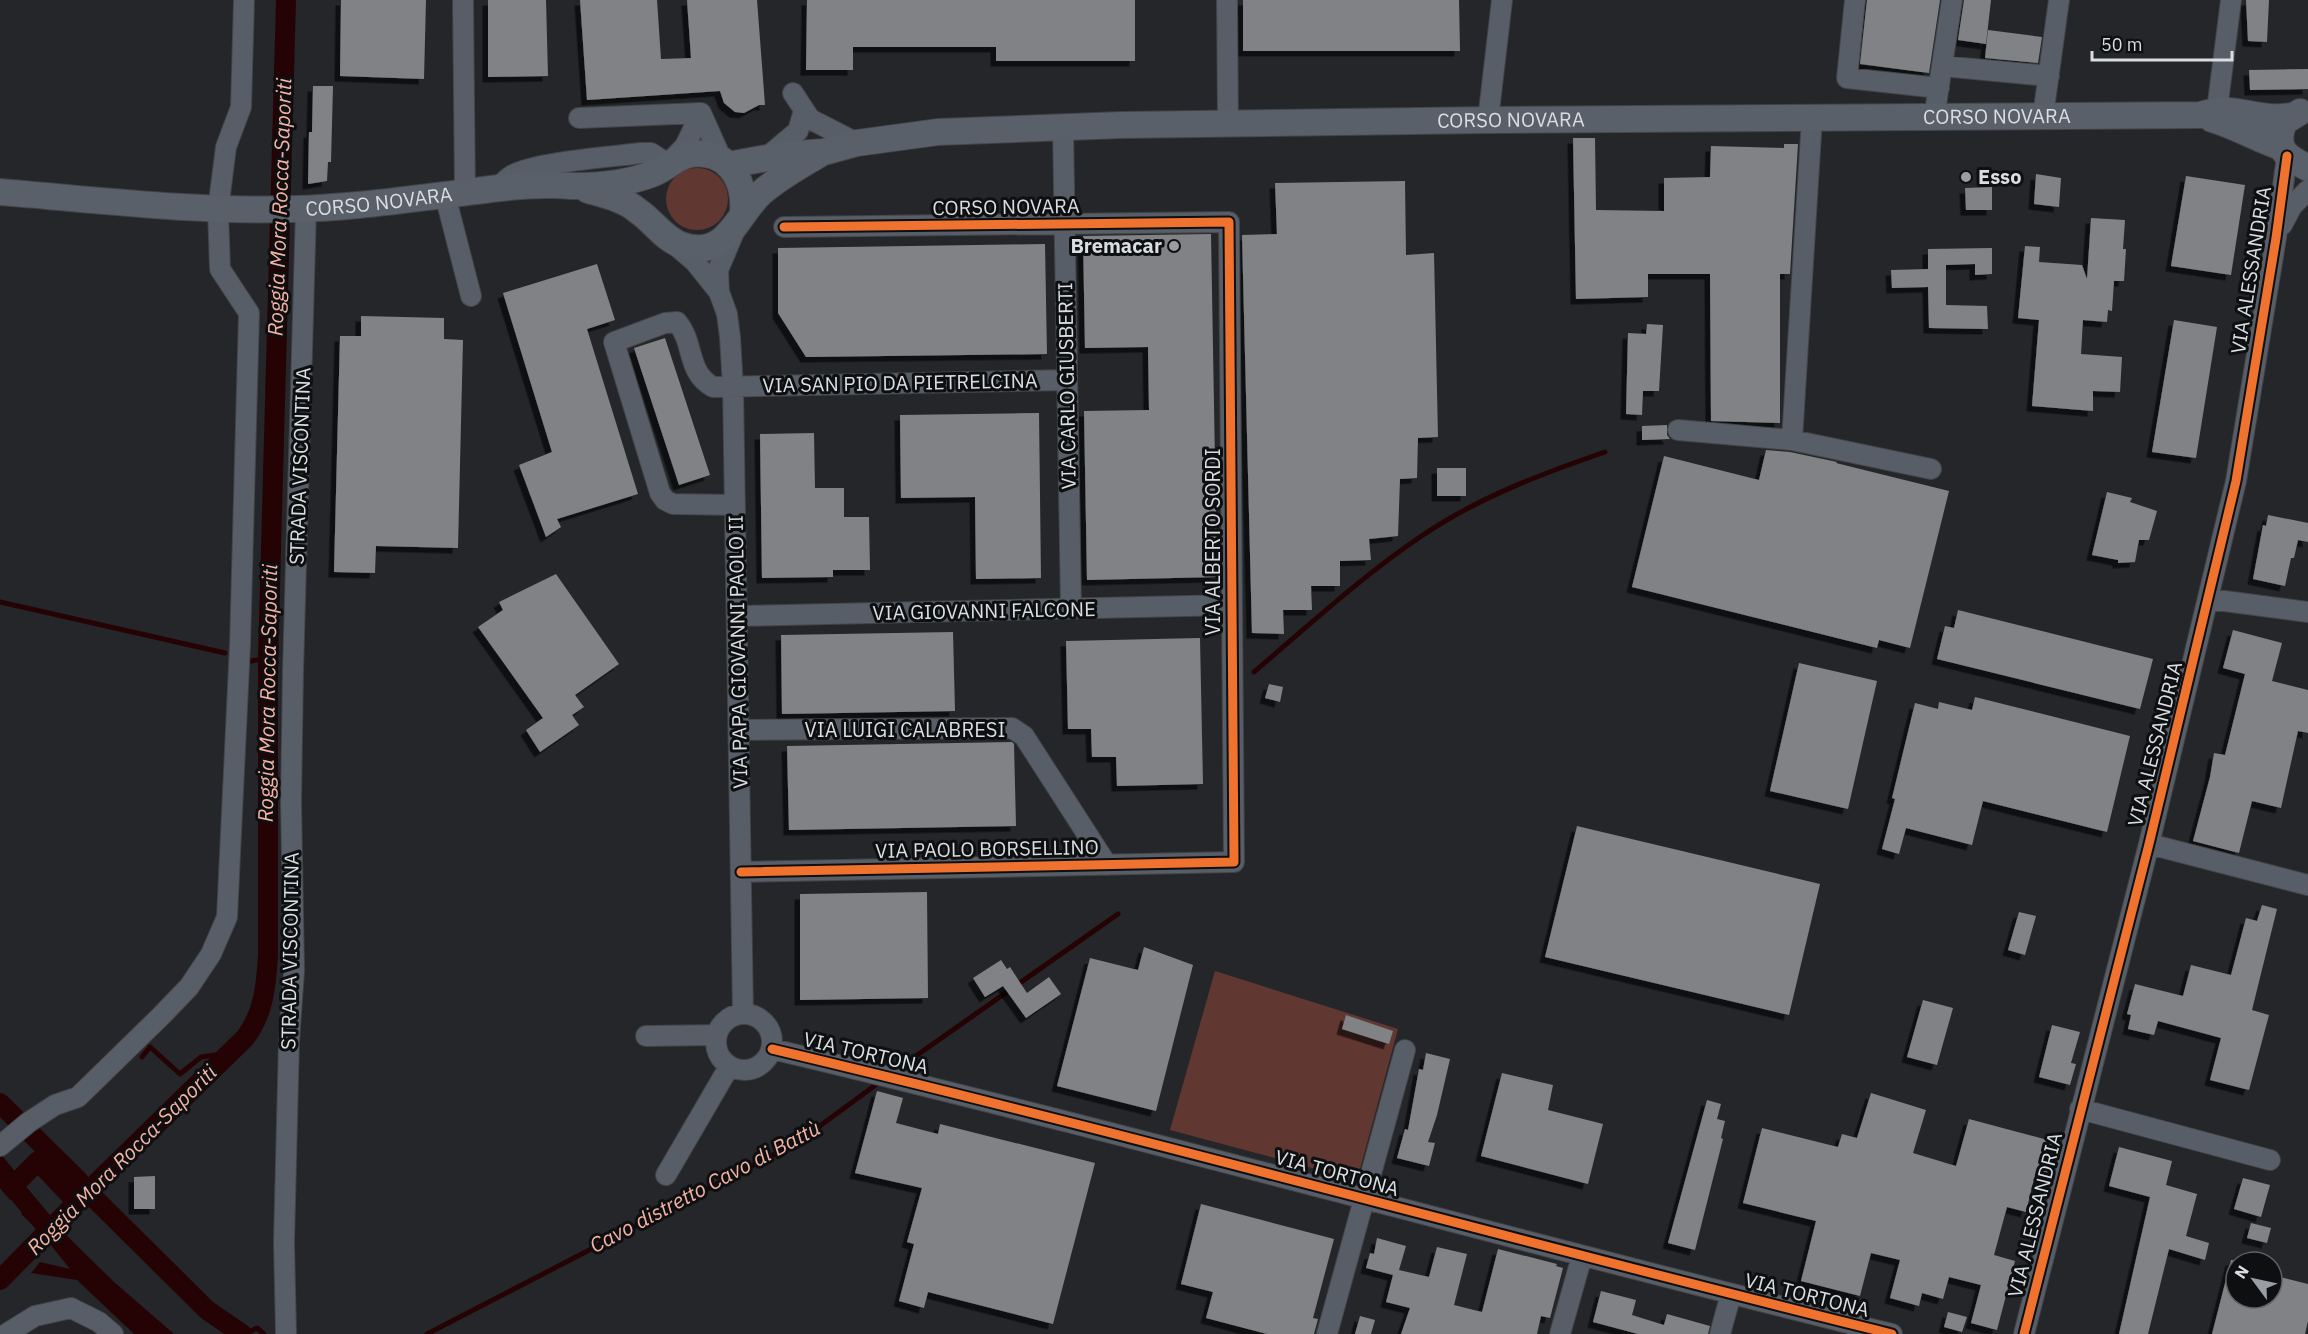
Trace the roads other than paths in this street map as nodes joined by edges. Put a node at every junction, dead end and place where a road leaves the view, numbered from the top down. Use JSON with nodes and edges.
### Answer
{"nodes":[{"id":1,"x":244,"y":0,"type":"edge"},
{"id":2,"x":463,"y":0,"type":"edge"},
{"id":3,"x":1227,"y":0,"type":"edge"},
{"id":4,"x":1502,"y":0,"type":"edge"},
{"id":5,"x":1855,"y":0,"type":"edge"},
{"id":6,"x":1952,"y":0,"type":"edge"},
{"id":7,"x":2059,"y":0,"type":"edge"},
{"id":8,"x":2231,"y":0,"type":"edge"},
{"id":9,"x":1942,"y":66,"type":"junction"},
{"id":10,"x":2049,"y":76,"type":"junction"},
{"id":11,"x":1938,"y":88,"type":"junction"},
{"id":12,"x":700,"y":112,"type":"junction"},
{"id":13,"x":2208,"y":112,"type":"junction"},
{"id":14,"x":2299,"y":114,"type":"edge"},
{"id":15,"x":2043,"y":116,"type":"junction"},
{"id":16,"x":579,"y":118,"type":"dead end"},
{"id":17,"x":1812,"y":118,"type":"junction"},
{"id":18,"x":1934,"y":118,"type":"junction"},
{"id":19,"x":1488,"y":120,"type":"junction"},
{"id":20,"x":1228,"y":123,"type":"junction"},
{"id":21,"x":1063,"y":127,"type":"junction"},
{"id":22,"x":857,"y":143,"type":"junction"},
{"id":23,"x":824,"y":152,"type":"junction"},
{"id":24,"x":767,"y":157,"type":"junction"},
{"id":25,"x":2292,"y":157,"type":"edge"},
{"id":26,"x":725,"y":163,"type":"junction"},
{"id":27,"x":668,"y":164,"type":"junction"},
{"id":28,"x":576,"y":186,"type":"junction"},
{"id":29,"x":497,"y":189,"type":"junction"},
{"id":30,"x":2308,"y":190,"type":"edge"},
{"id":31,"x":0,"y":192,"type":"edge"},
{"id":32,"x":455,"y":194,"type":"junction"},
{"id":33,"x":300,"y":209,"type":"junction"},
{"id":34,"x":218,"y":210,"type":"junction"},
{"id":35,"x":739,"y":220,"type":"junction"},
{"id":36,"x":1228,"y":222,"type":"joint"},
{"id":37,"x":1066,"y":225,"type":"junction"},
{"id":38,"x":784,"y":227,"type":"dead end"},
{"id":39,"x":662,"y":232,"type":"junction"},
{"id":40,"x":2276,"y":238,"type":"junction"},
{"id":41,"x":719,"y":291,"type":"junction"},
{"id":42,"x":471,"y":296,"type":"dead end"},
{"id":43,"x":1066,"y":380,"type":"junction"},
{"id":44,"x":733,"y":387,"type":"junction"},
{"id":45,"x":1678,"y":429,"type":"dead end"},
{"id":46,"x":1792,"y":440,"type":"junction"},
{"id":47,"x":1931,"y":469,"type":"dead end"},
{"id":48,"x":735,"y":506,"type":"junction"},
{"id":49,"x":2209,"y":599,"type":"junction"},
{"id":50,"x":1232,"y":605,"type":"junction"},
{"id":51,"x":1071,"y":609,"type":"junction"},
{"id":52,"x":2308,"y":612,"type":"edge"},
{"id":53,"x":737,"y":616,"type":"junction"},
{"id":54,"x":739,"y":730,"type":"junction"},
{"id":55,"x":2148,"y":844,"type":"junction"},
{"id":56,"x":1234,"y":862,"type":"joint"},
{"id":57,"x":1107,"y":865,"type":"junction"},
{"id":58,"x":741,"y":872,"type":"junction"},
{"id":59,"x":2308,"y":885,"type":"edge"},
{"id":60,"x":743,"y":1014,"type":"junction"},
{"id":61,"x":717,"y":1035,"type":"junction"},
{"id":62,"x":646,"y":1036,"type":"dead end"},
{"id":63,"x":772,"y":1049,"type":"junction"},
{"id":64,"x":1405,"y":1050,"type":"dead end"},
{"id":65,"x":729,"y":1067,"type":"junction"},
{"id":66,"x":2080,"y":1109,"type":"junction"},
{"id":67,"x":0,"y":1146,"type":"edge"},
{"id":68,"x":2270,"y":1160,"type":"dead end"},
{"id":69,"x":666,"y":1175,"type":"dead end"},
{"id":70,"x":1363,"y":1199,"type":"junction"},
{"id":71,"x":1582,"y":1256,"type":"junction"},
{"id":72,"x":1731,"y":1294,"type":"junction"},
{"id":73,"x":6,"y":1334,"type":"edge"},
{"id":74,"x":113,"y":1334,"type":"edge"},
{"id":75,"x":286,"y":1334,"type":"edge"},
{"id":76,"x":1327,"y":1334,"type":"edge"},
{"id":77,"x":1560,"y":1334,"type":"edge"},
{"id":78,"x":1720,"y":1334,"type":"edge"},
{"id":79,"x":1892,"y":1334,"type":"edge"},
{"id":80,"x":2024,"y":1334,"type":"edge"}],
"edges":[{"from":1,"to":34,"type":"street"},
{"from":2,"to":32,"type":"street"},
{"from":3,"to":20,"type":"street"},
{"from":4,"to":19,"type":"street"},
{"from":5,"to":11,"type":"street"},
{"from":6,"to":9,"type":"street"},
{"from":7,"to":10,"type":"street"},
{"from":8,"to":13,"type":"street"},
{"from":9,"to":10,"type":"street"},
{"from":9,"to":11,"type":"street"},
{"from":10,"to":15,"type":"street"},
{"from":11,"to":18,"type":"street"},
{"from":12,"to":16,"type":"street"},
{"from":12,"to":26,"type":"street"},
{"from":12,"to":27,"type":"street"},
{"from":13,"to":14,"type":"main road","name":"CORSO NOVARA"},
{"from":13,"to":15,"type":"main road","name":"CORSO NOVARA"},
{"from":13,"to":25,"type":"main road","name":"CORSO NOVARA"},
{"from":14,"to":25,"type":"main road"},
{"from":15,"to":18,"type":"main road","name":"CORSO NOVARA"},
{"from":17,"to":18,"type":"main road","name":"CORSO NOVARA"},
{"from":17,"to":19,"type":"main road","name":"CORSO NOVARA"},
{"from":17,"to":46,"type":"street"},
{"from":19,"to":20,"type":"main road","name":"CORSO NOVARA"},
{"from":20,"to":21,"type":"main road","name":"CORSO NOVARA"},
{"from":21,"to":22,"type":"main road","name":"CORSO NOVARA"},
{"from":21,"to":37,"type":"street","name":"VIA CARLO GIUSBERTI"},
{"from":22,"to":23,"type":"main road","name":"CORSO NOVARA"},
{"from":22,"to":24,"type":"street"},
{"from":23,"to":24,"type":"main road","name":"CORSO NOVARA"},
{"from":23,"to":35,"type":"main road","name":"CORSO NOVARA"},
{"from":24,"to":26,"type":"main road","name":"CORSO NOVARA"},
{"from":25,"to":40,"type":"street","name":"VIA ALESSANDRIA"},
{"from":26,"to":27,"type":"main road","name":"CORSO NOVARA"},
{"from":26,"to":35,"type":"main road"},
{"from":27,"to":28,"type":"main road","name":"CORSO NOVARA"},
{"from":27,"to":29,"type":"street"},
{"from":27,"to":39,"type":"main road"},
{"from":28,"to":29,"type":"main road","name":"CORSO NOVARA"},
{"from":28,"to":39,"type":"main road","name":"CORSO NOVARA"},
{"from":29,"to":32,"type":"main road","name":"CORSO NOVARA"},
{"from":30,"to":40,"type":"street","name":"VIA ALESSANDRIA"},
{"from":31,"to":34,"type":"main road","name":"CORSO NOVARA"},
{"from":32,"to":33,"type":"main road","name":"CORSO NOVARA"},
{"from":32,"to":42,"type":"street"},
{"from":33,"to":34,"type":"main road","name":"CORSO NOVARA"},
{"from":33,"to":75,"type":"street","name":"STRADA VISCONTINA"},
{"from":34,"to":67,"type":"street"},
{"from":35,"to":39,"type":"main road","name":"CORSO NOVARA"},
{"from":35,"to":41,"type":"street","name":"VIA PAPA GIOVANNI PAOLO II"},
{"from":36,"to":37,"type":"street","name":"CORSO NOVARA"},
{"from":36,"to":50,"type":"street","name":"VIA ALBERTO SORDI"},
{"from":37,"to":38,"type":"street","name":"CORSO NOVARA"},
{"from":37,"to":43,"type":"street","name":"VIA CARLO GIUSBERTI"},
{"from":39,"to":41,"type":"street","name":"VIA PAPA GIOVANNI PAOLO II"},
{"from":40,"to":49,"type":"street","name":"VIA ALESSANDRIA"},
{"from":41,"to":44,"type":"street","name":"VIA PAPA GIOVANNI PAOLO II"},
{"from":43,"to":44,"type":"street","name":"VIA SAN PIO DA PIETRELCINA"},
{"from":43,"to":51,"type":"street","name":"VIA CARLO GIUSBERTI"},
{"from":44,"to":48,"type":"street","name":"VIA PAPA GIOVANNI PAOLO II"},
{"from":44,"to":48,"type":"street","name":"VIA SAN PIO DA PIETRELCINA"},
{"from":45,"to":46,"type":"street"},
{"from":46,"to":47,"type":"street"},
{"from":48,"to":53,"type":"street","name":"VIA PAPA GIOVANNI PAOLO II"},
{"from":49,"to":52,"type":"street"},
{"from":49,"to":55,"type":"street","name":"VIA ALESSANDRIA"},
{"from":50,"to":51,"type":"street","name":"VIA GIOVANNI FALCONE"},
{"from":50,"to":56,"type":"street","name":"VIA ALBERTO SORDI"},
{"from":51,"to":53,"type":"street","name":"VIA GIOVANNI FALCONE"},
{"from":53,"to":54,"type":"street","name":"VIA PAPA GIOVANNI PAOLO II"},
{"from":54,"to":57,"type":"street","name":"VIA LUIGI CALABRESI"},
{"from":54,"to":58,"type":"street","name":"VIA PAPA GIOVANNI PAOLO II"},
{"from":55,"to":59,"type":"street"},
{"from":55,"to":66,"type":"street","name":"VIA ALESSANDRIA"},
{"from":56,"to":57,"type":"street","name":"VIA PAOLO BORSELLINO"},
{"from":57,"to":58,"type":"street","name":"VIA PAOLO BORSELLINO"},
{"from":58,"to":60,"type":"street","name":"VIA PAPA GIOVANNI PAOLO II"},
{"from":60,"to":61,"type":"street"},
{"from":60,"to":63,"type":"street"},
{"from":61,"to":62,"type":"street"},
{"from":61,"to":65,"type":"street"},
{"from":63,"to":65,"type":"street"},
{"from":63,"to":70,"type":"street","name":"VIA TORTONA"},
{"from":64,"to":70,"type":"street"},
{"from":65,"to":69,"type":"street"},
{"from":66,"to":68,"type":"street"},
{"from":66,"to":80,"type":"street","name":"VIA ALESSANDRIA"},
{"from":70,"to":71,"type":"street","name":"VIA TORTONA"},
{"from":70,"to":76,"type":"street"},
{"from":71,"to":72,"type":"street","name":"VIA TORTONA"},
{"from":71,"to":77,"type":"street"},
{"from":72,"to":78,"type":"street"},
{"from":72,"to":79,"type":"street","name":"VIA TORTONA"},
{"from":73,"to":74,"type":"street"}]}
